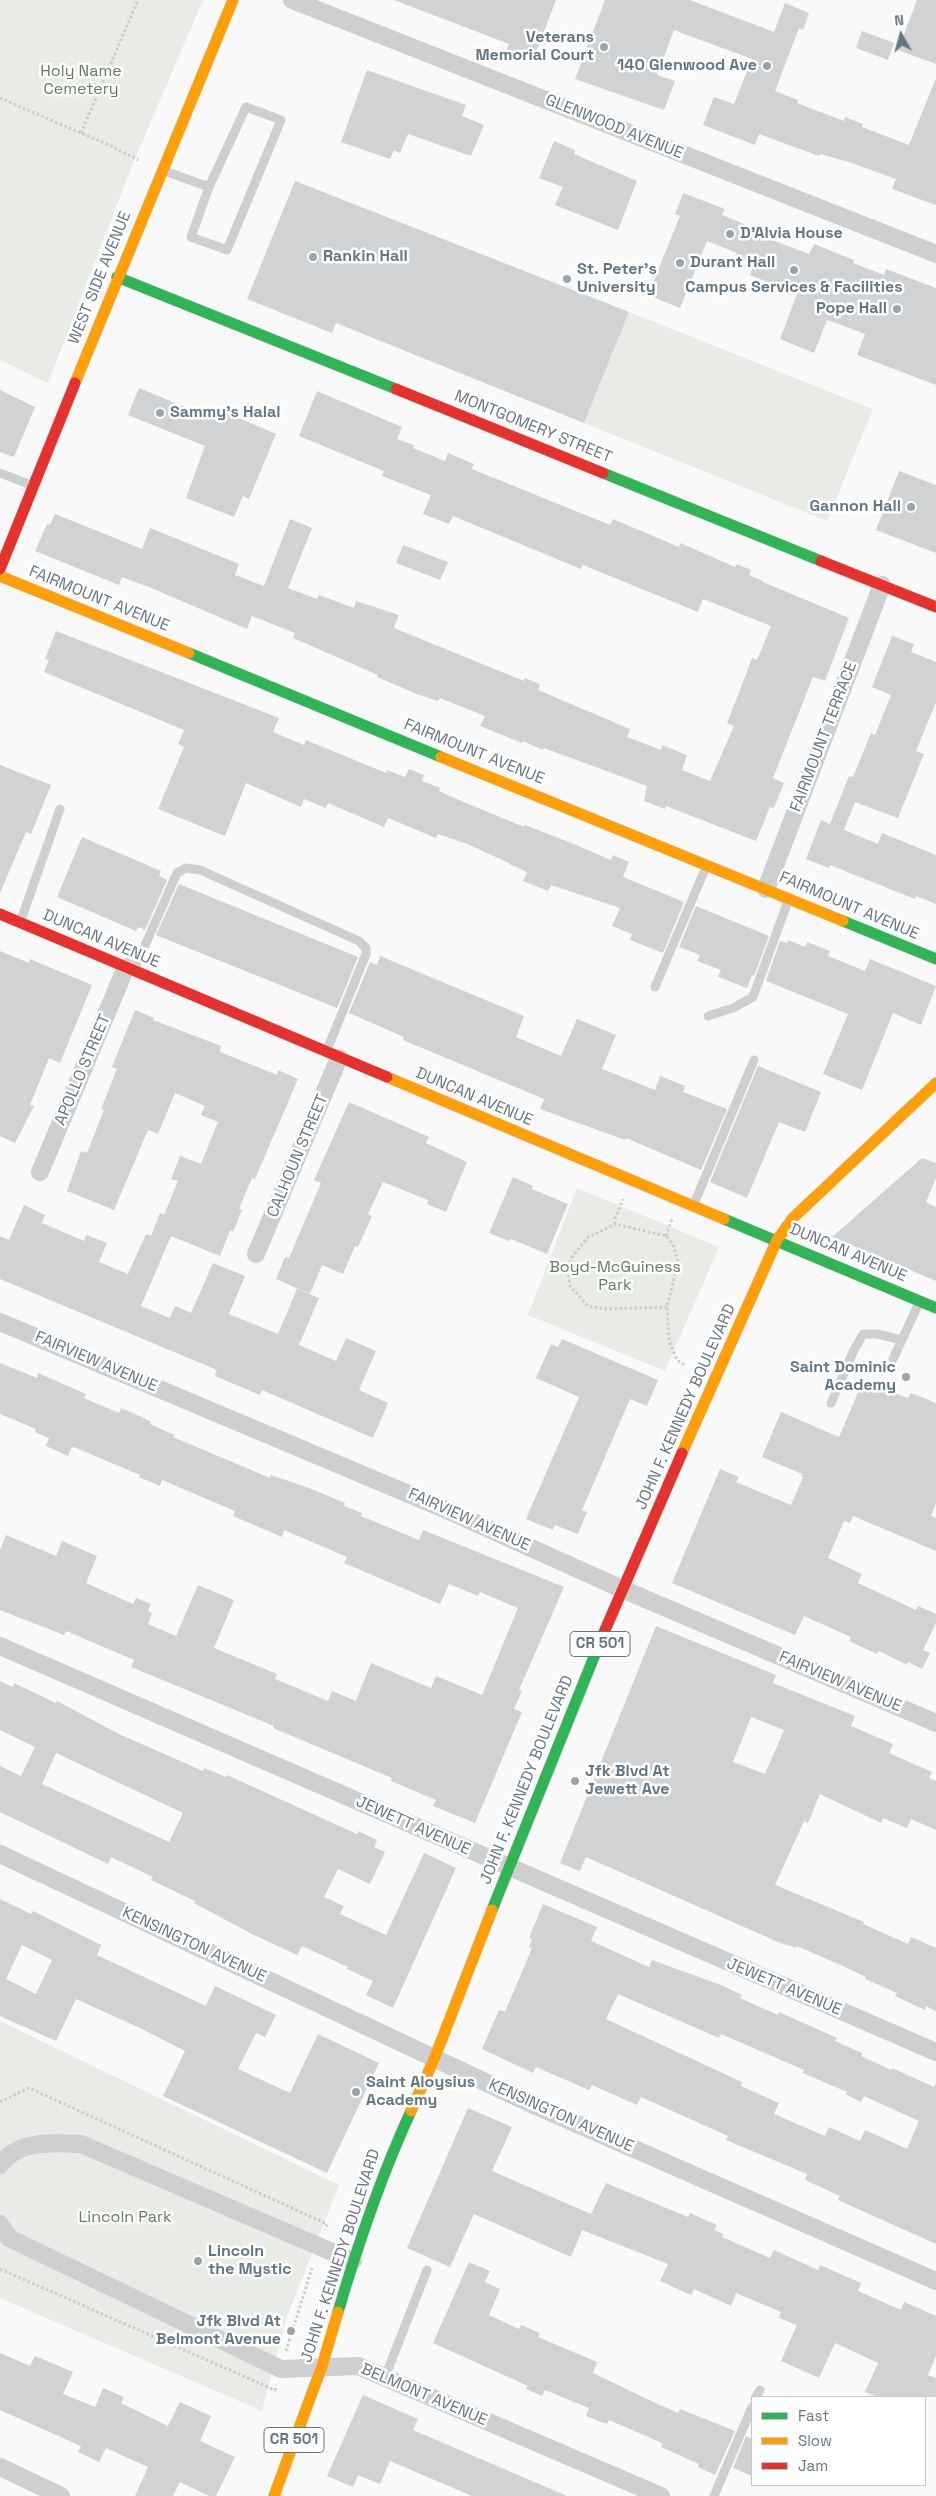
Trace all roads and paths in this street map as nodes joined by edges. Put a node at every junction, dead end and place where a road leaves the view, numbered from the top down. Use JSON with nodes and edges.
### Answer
{"nodes":[{"id":1,"x":138,"y":0,"type":"edge"},
{"id":2,"x":233,"y":0,"type":"edge"},
{"id":3,"x":292,"y":0,"type":"edge"},
{"id":4,"x":0,"y":98,"type":"edge"},
{"id":5,"x":81,"y":133,"type":"junction"},
{"id":6,"x":138,"y":160,"type":"dead end"},
{"id":7,"x":162,"y":170,"type":"junction"},
{"id":8,"x":209,"y":187,"type":"junction"},
{"id":9,"x":936,"y":254,"type":"edge"},
{"id":10,"x":117,"y":277,"type":"junction"},
{"id":11,"x":0,"y":473,"type":"edge"},
{"id":12,"x":34,"y":486,"type":"junction"},
{"id":13,"x":0,"y":569,"type":"edge"},
{"id":14,"x":0,"y":576,"type":"edge"},
{"id":15,"x":882,"y":585,"type":"junction"},
{"id":16,"x":936,"y":607,"type":"edge"},
{"id":17,"x":60,"y":808,"type":"dead end"},
{"id":18,"x":707,"y":865,"type":"junction"},
{"id":19,"x":766,"y":889,"type":"junction"},
{"id":20,"x":789,"y":898,"type":"junction"},
{"id":21,"x":0,"y":914,"type":"edge"},
{"id":22,"x":20,"y":923,"type":"junction"},
{"id":23,"x":936,"y":959,"type":"edge"},
{"id":24,"x":130,"y":969,"type":"junction"},
{"id":25,"x":655,"y":987,"type":"dead end"},
{"id":26,"x":708,"y":1016,"type":"dead end"},
{"id":27,"x":333,"y":1056,"type":"junction"},
{"id":28,"x":754,"y":1060,"type":"dead end"},
{"id":29,"x":936,"y":1083,"type":"edge"},
{"id":30,"x":40,"y":1172,"type":"dead end"},
{"id":31,"x":624,"y":1198,"type":"dead end"},
{"id":32,"x":692,"y":1206,"type":"junction"},
{"id":33,"x":672,"y":1218,"type":"dead end"},
{"id":34,"x":615,"y":1224,"type":"junction"},
{"id":35,"x":666,"y":1236,"type":"junction"},
{"id":36,"x":777,"y":1240,"type":"junction"},
{"id":37,"x":256,"y":1254,"type":"dead end"},
{"id":38,"x":920,"y":1301,"type":"junction"},
{"id":39,"x":667,"y":1307,"type":"junction"},
{"id":40,"x":936,"y":1308,"type":"edge"},
{"id":41,"x":0,"y":1322,"type":"edge"},
{"id":42,"x":902,"y":1340,"type":"junction"},
{"id":43,"x":893,"y":1359,"type":"dead end"},
{"id":44,"x":686,"y":1366,"type":"dead end"},
{"id":45,"x":831,"y":1403,"type":"dead end"},
{"id":46,"x":622,"y":1589,"type":"junction"},
{"id":47,"x":0,"y":1646,"type":"edge"},
{"id":48,"x":936,"y":1723,"type":"edge"},
{"id":49,"x":0,"y":1854,"type":"edge"},
{"id":50,"x":509,"y":1867,"type":"junction"},
{"id":51,"x":936,"y":2052,"type":"edge"},
{"id":52,"x":435,"y":2057,"type":"junction"},
{"id":53,"x":0,"y":2102,"type":"edge"},
{"id":54,"x":0,"y":2165,"type":"edge"},
{"id":55,"x":0,"y":2224,"type":"edge"},
{"id":56,"x":327,"y":2224,"type":"dead end"},
{"id":57,"x":353,"y":2261,"type":"junction"},
{"id":58,"x":312,"y":2268,"type":"dead end"},
{"id":59,"x":0,"y":2270,"type":"edge"},
{"id":60,"x":427,"y":2270,"type":"dead end"},
{"id":61,"x":936,"y":2281,"type":"edge"},
{"id":62,"x":285,"y":2352,"type":"dead end"},
{"id":63,"x":322,"y":2366,"type":"junction"},
{"id":64,"x":385,"y":2377,"type":"junction"},
{"id":65,"x":275,"y":2390,"type":"dead end"},
{"id":66,"x":751,"y":2409,"type":"edge"},
{"id":67,"x":0,"y":2468,"type":"edge"},
{"id":68,"x":61,"y":2496,"type":"edge"},
{"id":69,"x":274,"y":2496,"type":"edge"},
{"id":70,"x":661,"y":2496,"type":"edge"},
{"id":71,"x":714,"y":2496,"type":"edge"}],
"edges":[{"from":1,"to":5,"type":"path"},
{"from":2,"to":7,"type":"main road","name":"WEST SIDE AVENUE"},
{"from":3,"to":9,"type":"street","name":"GLENWOOD AVENUE"},
{"from":4,"to":5,"type":"path"},
{"from":5,"to":6,"type":"path"},
{"from":7,"to":8,"type":"lane"},
{"from":7,"to":10,"type":"main road","name":"WEST SIDE AVENUE"},
{"from":8,"to":8,"type":"lane"},
{"from":10,"to":12,"type":"main road","name":"WEST SIDE AVENUE"},
{"from":10,"to":15,"type":"main road","name":"MONTGOMERY STREET"},
{"from":11,"to":12,"type":"lane"},
{"from":12,"to":13,"type":"main road","name":"WEST SIDE AVENUE"},
{"from":14,"to":18,"type":"main road","name":"FAIRMOUNT AVENUE"},
{"from":15,"to":16,"type":"main road","name":"MONTGOMERY STREET"},
{"from":15,"to":19,"type":"street","name":"FAIRMOUNT TERRACE"},
{"from":17,"to":22,"type":"lane"},
{"from":18,"to":19,"type":"main road","name":"FAIRMOUNT AVENUE"},
{"from":18,"to":25,"type":"lane"},
{"from":19,"to":20,"type":"main road","name":"FAIRMOUNT AVENUE"},
{"from":20,"to":23,"type":"main road","name":"FAIRMOUNT AVENUE"},
{"from":20,"to":26,"type":"lane"},
{"from":21,"to":22,"type":"main road","name":"DUNCAN AVENUE"},
{"from":22,"to":24,"type":"main road","name":"DUNCAN AVENUE"},
{"from":24,"to":27,"type":"main road","name":"DUNCAN AVENUE"},
{"from":24,"to":27,"type":"lane"},
{"from":24,"to":30,"type":"street","name":"APOLLO STREET"},
{"from":27,"to":32,"type":"main road","name":"DUNCAN AVENUE"},
{"from":27,"to":37,"type":"street","name":"CALHOUN STREET"},
{"from":28,"to":32,"type":"lane"},
{"from":29,"to":36,"type":"main road","name":"JOHN F. KENNEDY BOULEVARD","number":"CR 501"},
{"from":31,"to":34,"type":"path"},
{"from":32,"to":36,"type":"main road","name":"DUNCAN AVENUE"},
{"from":33,"to":35,"type":"path"},
{"from":34,"to":35,"type":"path"},
{"from":34,"to":39,"type":"path"},
{"from":35,"to":39,"type":"path"},
{"from":36,"to":38,"type":"main road","name":"DUNCAN AVENUE"},
{"from":36,"to":46,"type":"main road","name":"JOHN F. KENNEDY BOULEVARD","number":"CR 501"},
{"from":38,"to":40,"type":"main road","name":"DUNCAN AVENUE"},
{"from":38,"to":42,"type":"lane"},
{"from":39,"to":44,"type":"path"},
{"from":41,"to":46,"type":"street","name":"FAIRVIEW AVENUE"},
{"from":42,"to":43,"type":"lane"},
{"from":42,"to":45,"type":"lane"},
{"from":46,"to":48,"type":"street","name":"FAIRVIEW AVENUE"},
{"from":46,"to":50,"type":"main road","name":"JOHN F. KENNEDY BOULEVARD","number":"CR 501"},
{"from":47,"to":50,"type":"street","name":"JEWETT AVENUE"},
{"from":49,"to":52,"type":"street","name":"KENSINGTON AVENUE"},
{"from":50,"to":51,"type":"street","name":"JEWETT AVENUE"},
{"from":50,"to":52,"type":"main road","name":"JOHN F. KENNEDY BOULEVARD","number":"CR 501"},
{"from":52,"to":57,"type":"main road","name":"JOHN F. KENNEDY BOULEVARD","number":"CR 501"},
{"from":52,"to":61,"type":"street","name":"KENSINGTON AVENUE"},
{"from":53,"to":56,"type":"path"},
{"from":54,"to":57,"type":"street"},
{"from":55,"to":63,"type":"street","name":"BELMONT AVENUE"},
{"from":57,"to":63,"type":"main road","name":"JOHN F. KENNEDY BOULEVARD","number":"CR 501"},
{"from":58,"to":62,"type":"path"},
{"from":59,"to":65,"type":"path"},
{"from":60,"to":64,"type":"lane"},
{"from":63,"to":64,"type":"street","name":"BELMONT AVENUE"},
{"from":63,"to":69,"type":"main road","name":"JOHN F. KENNEDY BOULEVARD","number":"CR 501"},
{"from":64,"to":70,"type":"street","name":"BELMONT AVENUE"},
{"from":66,"to":71,"type":"lane"},
{"from":67,"to":68,"type":"street"}]}
